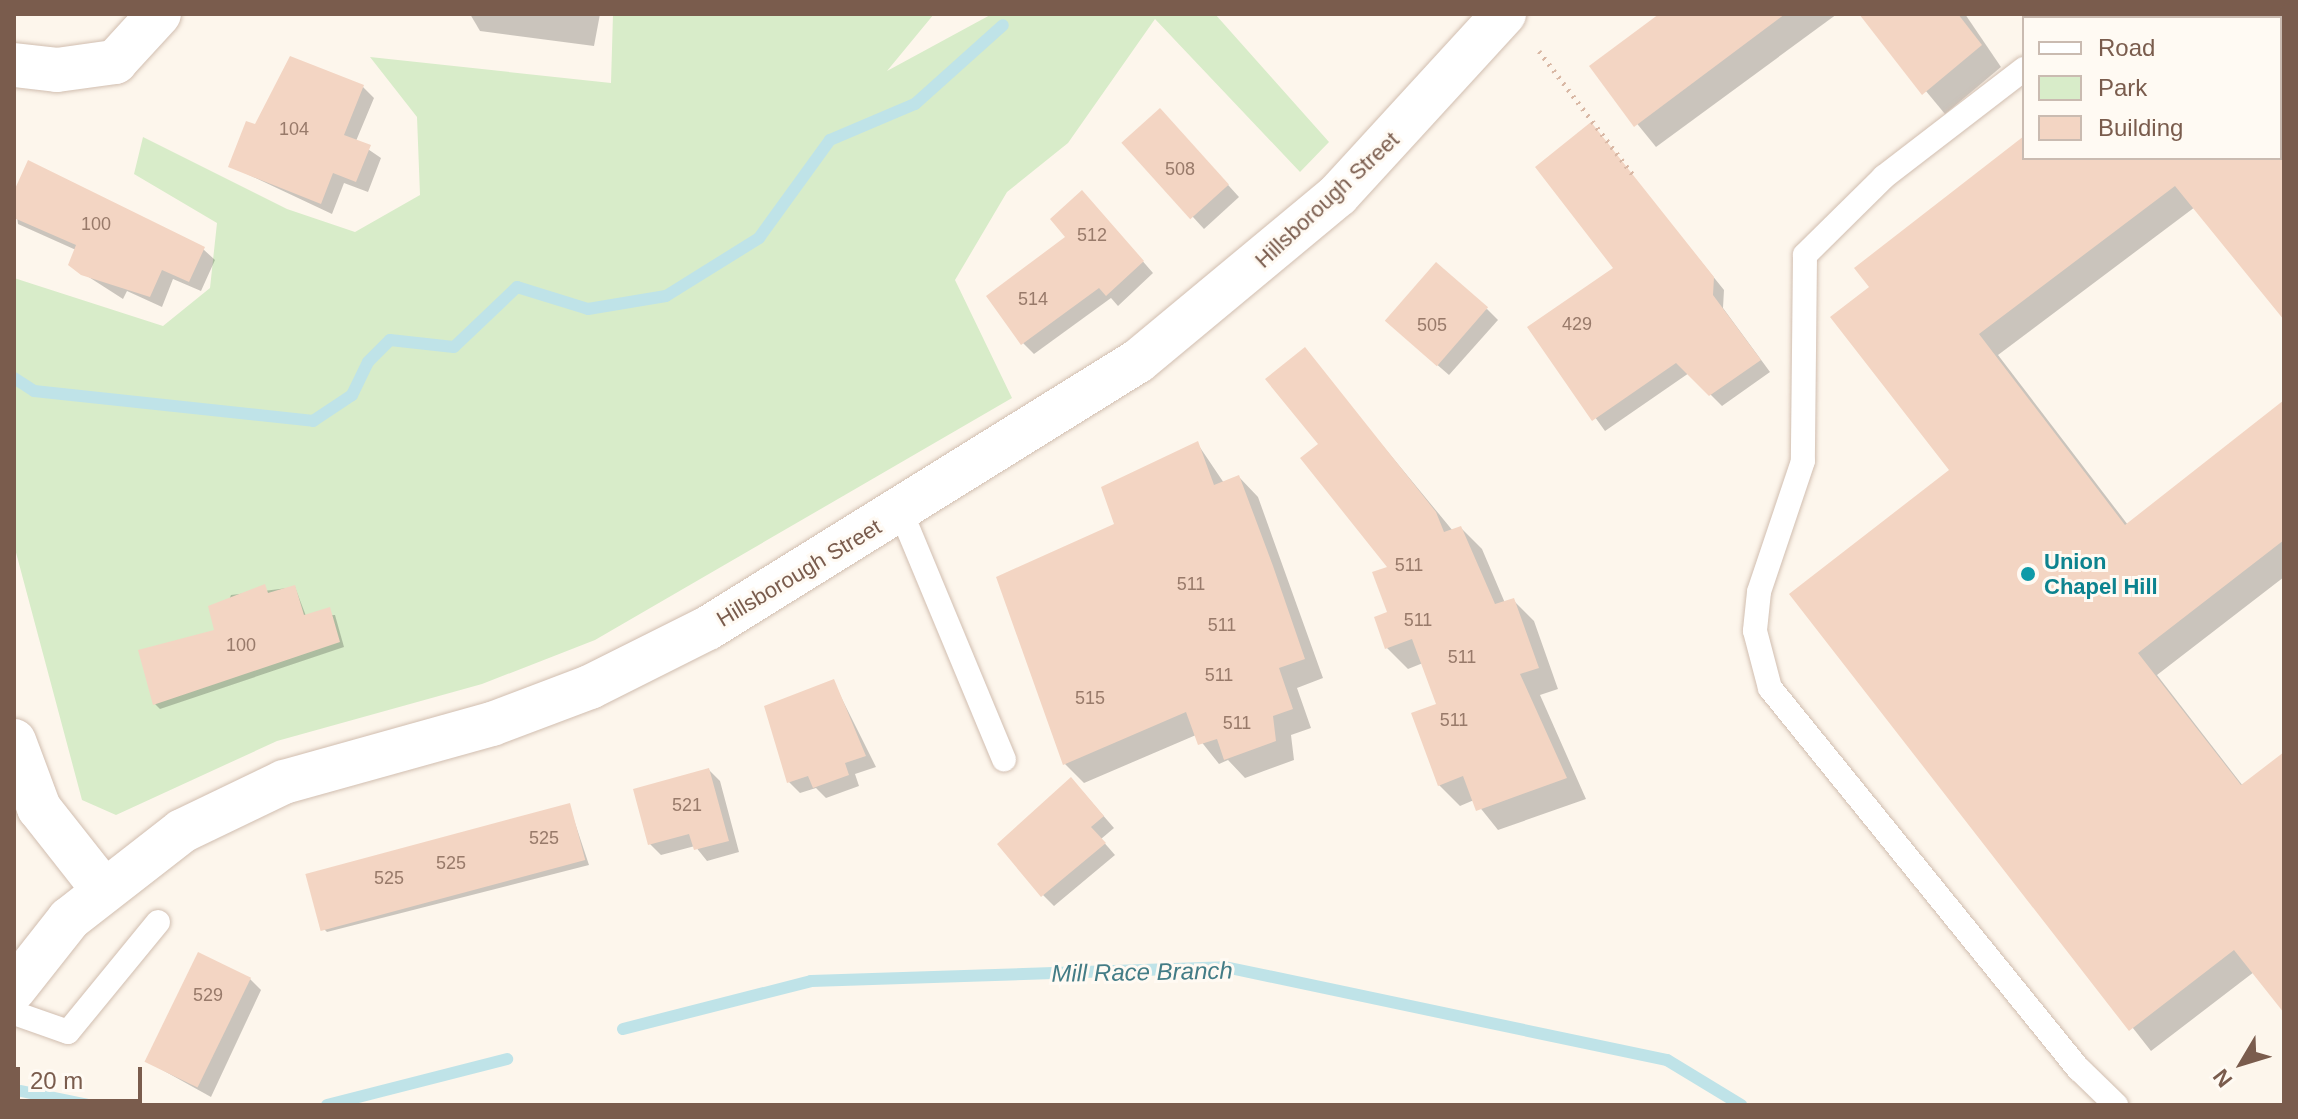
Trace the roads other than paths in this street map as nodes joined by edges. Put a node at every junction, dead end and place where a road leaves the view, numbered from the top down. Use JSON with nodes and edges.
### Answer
{"nodes":[{"id":1,"x":159,"y":14,"type":"edge"},
{"id":2,"x":1504,"y":14,"type":"edge"},
{"id":3,"x":14,"y":65,"type":"edge"},
{"id":4,"x":2022,"y":71,"type":"edge"},
{"id":5,"x":901,"y":512,"type":"junction"},
{"id":6,"x":14,"y":741,"type":"edge"},
{"id":7,"x":1004,"y":759,"type":"dead end"},
{"id":8,"x":102,"y":888,"type":"junction"},
{"id":9,"x":158,"y":922,"type":"dead end"},
{"id":10,"x":14,"y":989,"type":"edge"},
{"id":11,"x":14,"y":1013,"type":"edge"},
{"id":12,"x":2116,"y":1105,"type":"edge"}],
"edges":[{"from":1,"to":3,"type":"street"},
{"from":2,"to":5,"type":"street","name":"Hillsborough Street"},
{"from":4,"to":12,"type":"lane"},
{"from":5,"to":7,"type":"lane"},
{"from":5,"to":8,"type":"street","name":"Hillsborough Street"},
{"from":6,"to":8,"type":"street"},
{"from":8,"to":10,"type":"street","name":"Hillsborough Street"},
{"from":9,"to":11,"type":"lane"}]}
